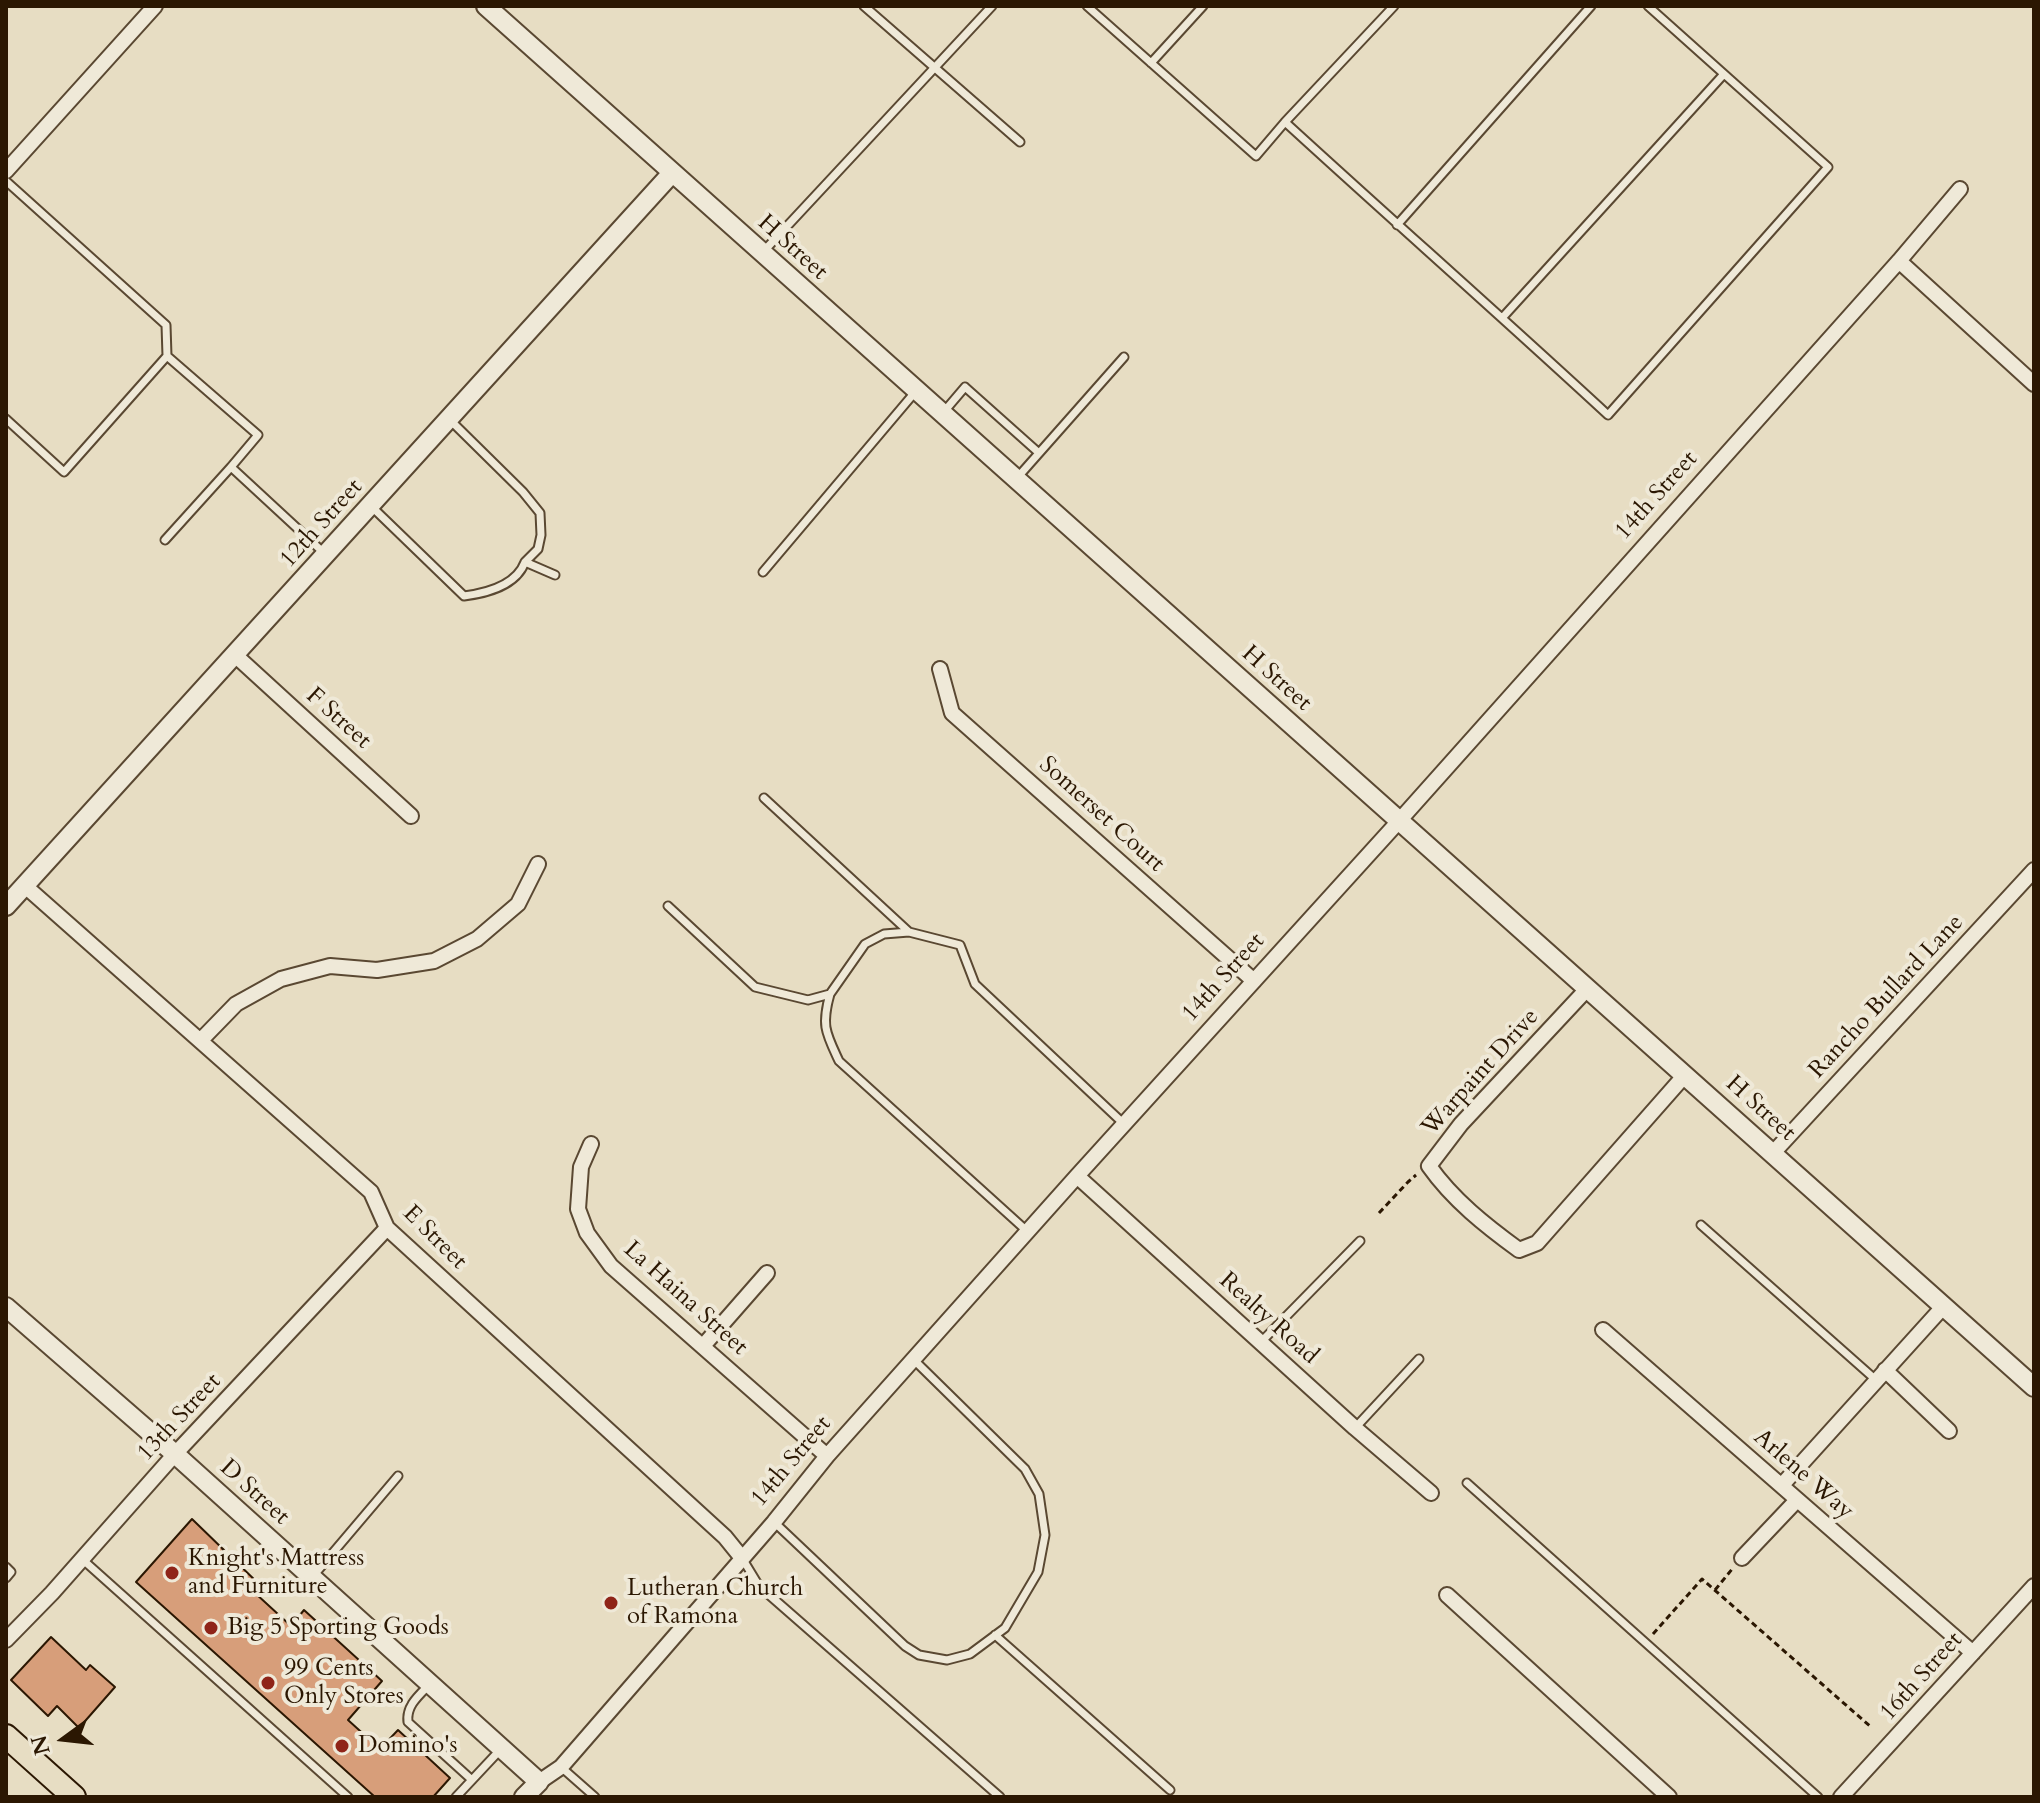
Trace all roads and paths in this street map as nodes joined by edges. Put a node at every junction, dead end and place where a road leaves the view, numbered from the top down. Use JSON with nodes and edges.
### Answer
{"nodes":[{"id":1,"x":155,"y":6,"type":"edge"},
{"id":2,"x":486,"y":6,"type":"edge"},
{"id":3,"x":864,"y":6,"type":"edge"},
{"id":4,"x":992,"y":6,"type":"edge"},
{"id":5,"x":1087,"y":6,"type":"edge"},
{"id":6,"x":1203,"y":6,"type":"edge"},
{"id":7,"x":1394,"y":6,"type":"edge"},
{"id":8,"x":1591,"y":6,"type":"edge"},
{"id":9,"x":1648,"y":6,"type":"edge"},
{"id":10,"x":1151,"y":63,"type":"junction"},
{"id":11,"x":935,"y":68,"type":"junction"},
{"id":12,"x":1724,"y":74,"type":"junction"},
{"id":13,"x":1285,"y":122,"type":"junction"},
{"id":14,"x":1020,"y":142,"type":"dead end"},
{"id":15,"x":6,"y":171,"type":"edge"},
{"id":16,"x":672,"y":173,"type":"junction"},
{"id":17,"x":6,"y":181,"type":"edge"},
{"id":18,"x":1960,"y":189,"type":"dead end"},
{"id":19,"x":1397,"y":225,"type":"junction"},
{"id":20,"x":762,"y":254,"type":"junction"},
{"id":21,"x":1899,"y":261,"type":"junction"},
{"id":22,"x":1503,"y":317,"type":"junction"},
{"id":23,"x":167,"y":356,"type":"junction"},
{"id":24,"x":1124,"y":357,"type":"dead end"},
{"id":25,"x":2034,"y":384,"type":"edge"},
{"id":26,"x":916,"y":391,"type":"junction"},
{"id":27,"x":942,"y":414,"type":"junction"},
{"id":28,"x":6,"y":419,"type":"edge"},
{"id":29,"x":449,"y":419,"type":"junction"},
{"id":30,"x":1039,"y":453,"type":"junction"},
{"id":31,"x":231,"y":467,"type":"junction"},
{"id":32,"x":1015,"y":479,"type":"junction"},
{"id":33,"x":371,"y":505,"type":"junction"},
{"id":34,"x":165,"y":540,"type":"dead end"},
{"id":35,"x":326,"y":555,"type":"junction"},
{"id":36,"x":525,"y":562,"type":"junction"},
{"id":37,"x":763,"y":572,"type":"dead end"},
{"id":38,"x":555,"y":575,"type":"dead end"},
{"id":39,"x":235,"y":655,"type":"junction"},
{"id":40,"x":940,"y":669,"type":"dead end"},
{"id":41,"x":764,"y":798,"type":"dead end"},
{"id":42,"x":411,"y":816,"type":"dead end"},
{"id":43,"x":1399,"y":821,"type":"junction"},
{"id":44,"x":538,"y":864,"type":"dead end"},
{"id":45,"x":2034,"y":870,"type":"edge"},
{"id":46,"x":24,"y":885,"type":"junction"},
{"id":47,"x":6,"y":906,"type":"edge"},
{"id":48,"x":668,"y":906,"type":"dead end"},
{"id":49,"x":909,"y":932,"type":"junction"},
{"id":50,"x":1254,"y":981,"type":"junction"},
{"id":51,"x":1588,"y":988,"type":"junction"},
{"id":52,"x":830,"y":994,"type":"junction"},
{"id":53,"x":201,"y":1040,"type":"junction"},
{"id":54,"x":1685,"y":1075,"type":"junction"},
{"id":55,"x":1124,"y":1124,"type":"junction"},
{"id":56,"x":591,"y":1144,"type":"dead end"},
{"id":57,"x":1773,"y":1153,"type":"junction"},
{"id":58,"x":1429,"y":1166,"type":"junction"},
{"id":59,"x":1077,"y":1176,"type":"junction"},
{"id":60,"x":1379,"y":1213,"type":"dead end"},
{"id":61,"x":1701,"y":1225,"type":"dead end"},
{"id":62,"x":387,"y":1228,"type":"junction"},
{"id":63,"x":1028,"y":1232,"type":"junction"},
{"id":64,"x":1360,"y":1241,"type":"dead end"},
{"id":65,"x":767,"y":1273,"type":"dead end"},
{"id":66,"x":6,"y":1307,"type":"edge"},
{"id":67,"x":1943,"y":1307,"type":"junction"},
{"id":68,"x":1603,"y":1330,"type":"dead end"},
{"id":69,"x":1261,"y":1342,"type":"junction"},
{"id":70,"x":703,"y":1346,"type":"junction"},
{"id":71,"x":913,"y":1359,"type":"junction"},
{"id":72,"x":1419,"y":1359,"type":"dead end"},
{"id":73,"x":1880,"y":1375,"type":"junction"},
{"id":74,"x":2034,"y":1387,"type":"edge"},
{"id":75,"x":1355,"y":1428,"type":"junction"},
{"id":76,"x":1949,"y":1431,"type":"dead end"},
{"id":77,"x":175,"y":1454,"type":"junction"},
{"id":78,"x":827,"y":1456,"type":"junction"},
{"id":79,"x":398,"y":1476,"type":"dead end"},
{"id":80,"x":1467,"y":1483,"type":"dead end"},
{"id":81,"x":1782,"y":1485,"type":"junction"},
{"id":82,"x":1431,"y":1493,"type":"dead end"},
{"id":83,"x":1797,"y":1500,"type":"junction"},
{"id":84,"x":774,"y":1522,"type":"junction"},
{"id":85,"x":742,"y":1558,"type":"junction"},
{"id":86,"x":1742,"y":1558,"type":"joint"},
{"id":87,"x":82,"y":1559,"type":"junction"},
{"id":88,"x":6,"y":1567,"type":"edge"},
{"id":89,"x":312,"y":1577,"type":"junction"},
{"id":90,"x":6,"y":1578,"type":"edge"},
{"id":91,"x":2034,"y":1586,"type":"edge"},
{"id":92,"x":1715,"y":1590,"type":"junction"},
{"id":93,"x":1447,"y":1595,"type":"dead end"},
{"id":94,"x":995,"y":1635,"type":"junction"},
{"id":95,"x":6,"y":1640,"type":"edge"},
{"id":96,"x":1645,"y":1643,"type":"junction"},
{"id":97,"x":1973,"y":1653,"type":"junction"},
{"id":98,"x":430,"y":1683,"type":"junction"},
{"id":99,"x":1871,"y":1727,"type":"dead end"},
{"id":100,"x":6,"y":1736,"type":"edge"},
{"id":101,"x":502,"y":1747,"type":"junction"},
{"id":102,"x":561,"y":1767,"type":"junction"},
{"id":103,"x":472,"y":1780,"type":"junction"},
{"id":104,"x":539,"y":1782,"type":"junction"},
{"id":105,"x":1170,"y":1790,"type":"dead end"},
{"id":106,"x":74,"y":1797,"type":"edge"},
{"id":107,"x":348,"y":1797,"type":"edge"},
{"id":108,"x":456,"y":1797,"type":"edge"},
{"id":109,"x":524,"y":1797,"type":"edge"},
{"id":110,"x":595,"y":1797,"type":"edge"},
{"id":111,"x":1000,"y":1797,"type":"edge"},
{"id":112,"x":1669,"y":1797,"type":"edge"},
{"id":113,"x":1818,"y":1797,"type":"edge"},
{"id":114,"x":1841,"y":1797,"type":"edge"}],
"edges":[{"from":1,"to":15,"type":"street"},
{"from":2,"to":16,"type":"street","name":"H Street"},
{"from":3,"to":11,"type":"lane"},
{"from":4,"to":11,"type":"lane"},
{"from":5,"to":10,"type":"lane"},
{"from":6,"to":10,"type":"lane"},
{"from":7,"to":13,"type":"lane"},
{"from":8,"to":19,"type":"lane"},
{"from":9,"to":12,"type":"lane"},
{"from":10,"to":13,"type":"lane"},
{"from":11,"to":14,"type":"lane"},
{"from":11,"to":20,"type":"lane"},
{"from":12,"to":22,"type":"lane"},
{"from":12,"to":22,"type":"lane"},
{"from":13,"to":19,"type":"lane"},
{"from":16,"to":20,"type":"street","name":"H Street"},
{"from":16,"to":29,"type":"street","name":"12th Street"},
{"from":17,"to":23,"type":"lane"},
{"from":18,"to":21,"type":"street","name":"14th Street"},
{"from":19,"to":22,"type":"lane"},
{"from":20,"to":26,"type":"street","name":"H Street"},
{"from":21,"to":25,"type":"street"},
{"from":21,"to":43,"type":"street","name":"14th Street"},
{"from":23,"to":28,"type":"lane"},
{"from":23,"to":31,"type":"lane"},
{"from":24,"to":30,"type":"lane"},
{"from":26,"to":27,"type":"street","name":"H Street"},
{"from":26,"to":37,"type":"lane"},
{"from":27,"to":30,"type":"lane"},
{"from":27,"to":32,"type":"street","name":"H Street"},
{"from":29,"to":33,"type":"street","name":"12th Street"},
{"from":29,"to":36,"type":"lane"},
{"from":30,"to":32,"type":"lane"},
{"from":31,"to":34,"type":"lane"},
{"from":31,"to":35,"type":"lane"},
{"from":32,"to":43,"type":"street","name":"H Street"},
{"from":33,"to":35,"type":"street","name":"12th Street"},
{"from":33,"to":36,"type":"lane"},
{"from":35,"to":39,"type":"street","name":"12th Street"},
{"from":36,"to":38,"type":"lane"},
{"from":39,"to":42,"type":"street","name":"F Street"},
{"from":39,"to":46,"type":"street","name":"12th Street"},
{"from":40,"to":50,"type":"street","name":"Somerset Court"},
{"from":41,"to":49,"type":"lane"},
{"from":43,"to":50,"type":"street","name":"14th Street"},
{"from":43,"to":51,"type":"street","name":"H Street"},
{"from":44,"to":53,"type":"street"},
{"from":45,"to":57,"type":"street","name":"Rancho Bullard Lane"},
{"from":46,"to":47,"type":"street","name":"12th Street"},
{"from":46,"to":53,"type":"street","name":"E Street"},
{"from":48,"to":52,"type":"lane"},
{"from":49,"to":52,"type":"lane"},
{"from":49,"to":55,"type":"lane"},
{"from":50,"to":55,"type":"street","name":"14th Street"},
{"from":51,"to":54,"type":"street","name":"H Street"},
{"from":51,"to":58,"type":"street","name":"Warpaint Drive"},
{"from":52,"to":63,"type":"lane"},
{"from":53,"to":62,"type":"street","name":"E Street"},
{"from":54,"to":57,"type":"street","name":"H Street"},
{"from":54,"to":58,"type":"street","name":"Warpaint Drive"},
{"from":55,"to":59,"type":"street","name":"14th Street"},
{"from":56,"to":70,"type":"street","name":"La Haina Street"},
{"from":57,"to":67,"type":"street","name":"H Street"},
{"from":58,"to":60,"type":"path"},
{"from":59,"to":63,"type":"street","name":"14th Street"},
{"from":59,"to":69,"type":"street","name":"Realty Road"},
{"from":61,"to":73,"type":"lane"},
{"from":62,"to":77,"type":"street","name":"13th Street"},
{"from":62,"to":85,"type":"street","name":"E Street"},
{"from":63,"to":71,"type":"street","name":"14th Street"},
{"from":64,"to":69,"type":"lane"},
{"from":65,"to":70,"type":"street"},
{"from":66,"to":77,"type":"street","name":"D Street"},
{"from":67,"to":73,"type":"street"},
{"from":67,"to":74,"type":"street","name":"H Street"},
{"from":68,"to":81,"type":"street","name":"Arlene Way"},
{"from":69,"to":75,"type":"street","name":"Realty Road"},
{"from":70,"to":78,"type":"street","name":"La Haina Street"},
{"from":71,"to":78,"type":"street","name":"14th Street"},
{"from":71,"to":94,"type":"lane"},
{"from":72,"to":75,"type":"lane"},
{"from":73,"to":76,"type":"street"},
{"from":73,"to":81,"type":"street"},
{"from":75,"to":82,"type":"street","name":"Realty Road"},
{"from":77,"to":87,"type":"street","name":"13th Street"},
{"from":77,"to":89,"type":"street","name":"D Street"},
{"from":78,"to":84,"type":"street","name":"14th Street"},
{"from":79,"to":89,"type":"lane"},
{"from":80,"to":96,"type":"lane"},
{"from":81,"to":83,"type":"street","name":"Arlene Way"},
{"from":83,"to":86,"type":"street"},
{"from":83,"to":97,"type":"street","name":"Arlene Way"},
{"from":84,"to":85,"type":"street","name":"14th Street"},
{"from":84,"to":94,"type":"lane"},
{"from":85,"to":102,"type":"street","name":"14th Street"},
{"from":85,"to":111,"type":"lane"},
{"from":86,"to":92,"type":"path"},
{"from":87,"to":95,"type":"street","name":"13th Street"},
{"from":87,"to":107,"type":"lane"},
{"from":88,"to":90,"type":"lane"},
{"from":89,"to":98,"type":"street","name":"D Street"},
{"from":91,"to":97,"type":"street","name":"16th Street"},
{"from":92,"to":96,"type":"path"},
{"from":92,"to":99,"type":"path"},
{"from":93,"to":112,"type":"street"},
{"from":94,"to":105,"type":"lane"},
{"from":96,"to":113,"type":"lane"},
{"from":97,"to":114,"type":"street","name":"16th Street"},
{"from":98,"to":101,"type":"street","name":"D Street"},
{"from":98,"to":103,"type":"lane"},
{"from":100,"to":106,"type":"main road"},
{"from":101,"to":103,"type":"lane"},
{"from":101,"to":104,"type":"street","name":"D Street"},
{"from":102,"to":104,"type":"street","name":"14th Street"},
{"from":102,"to":110,"type":"lane"},
{"from":103,"to":108,"type":"lane"},
{"from":104,"to":109,"type":"street","name":"14th Street"}]}
